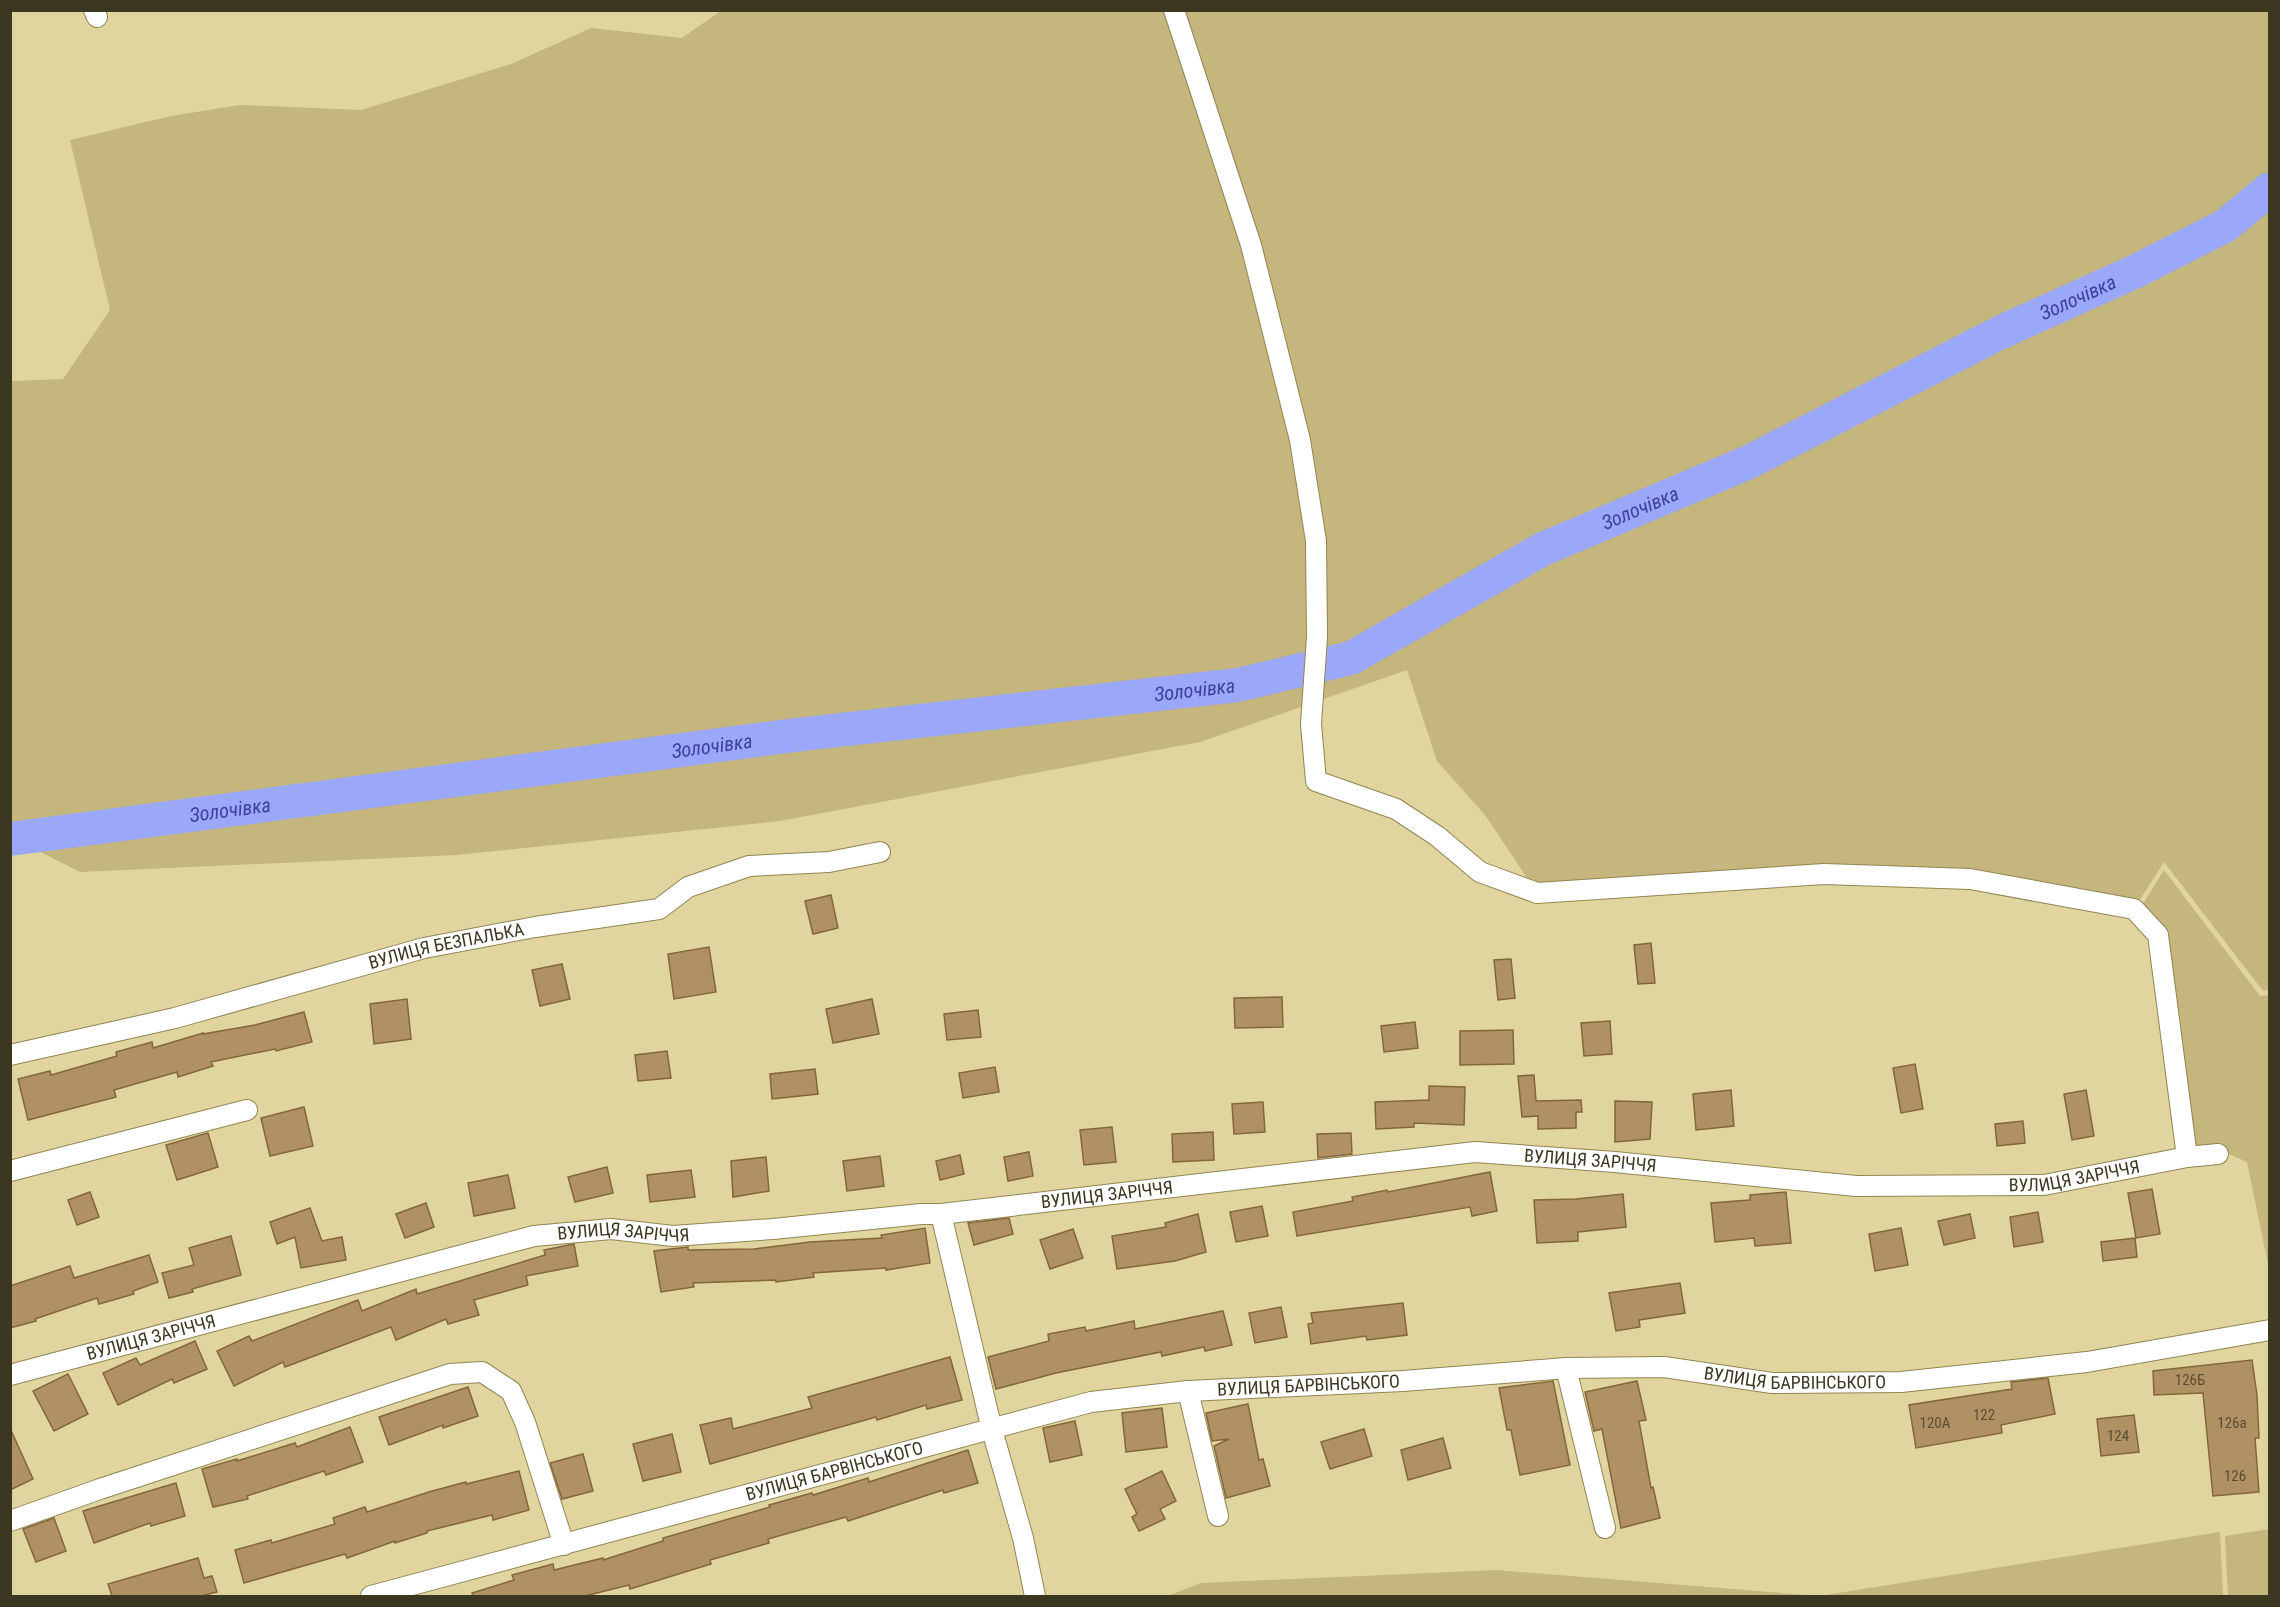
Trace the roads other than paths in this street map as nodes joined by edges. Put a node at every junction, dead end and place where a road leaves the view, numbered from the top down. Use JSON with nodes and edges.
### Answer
{"nodes":[{"id":1,"x":1174,"y":10,"type":"edge"},
{"id":2,"x":880,"y":852,"type":"dead end"},
{"id":3,"x":10,"y":1054,"type":"edge"},
{"id":4,"x":247,"y":1110,"type":"dead end"},
{"id":5,"x":2218,"y":1154,"type":"dead end"},
{"id":6,"x":2187,"y":1157,"type":"junction"},
{"id":7,"x":10,"y":1171,"type":"edge"},
{"id":8,"x":941,"y":1214,"type":"junction"},
{"id":9,"x":2270,"y":1330,"type":"edge"},
{"id":10,"x":1566,"y":1368,"type":"junction"},
{"id":11,"x":10,"y":1376,"type":"edge"},
{"id":12,"x":1188,"y":1391,"type":"junction"},
{"id":13,"x":992,"y":1430,"type":"junction"},
{"id":14,"x":1218,"y":1516,"type":"dead end"},
{"id":15,"x":10,"y":1521,"type":"edge"},
{"id":16,"x":1605,"y":1528,"type":"dead end"},
{"id":17,"x":564,"y":1545,"type":"junction"},
{"id":18,"x":371,"y":1596,"type":"edge"},
{"id":19,"x":1035,"y":1596,"type":"edge"}],
"edges":[{"from":1,"to":6,"type":"street"},
{"from":2,"to":3,"type":"street","name":"ВУЛИЦЯ БЕЗПАЛЬКА"},
{"from":4,"to":7,"type":"street"},
{"from":5,"to":6,"type":"street","name":"ВУЛИЦЯ ЗАРІЧЧЯ"},
{"from":6,"to":8,"type":"street","name":"ВУЛИЦЯ ЗАРІЧЧЯ"},
{"from":8,"to":11,"type":"street","name":"ВУЛИЦЯ ЗАРІЧЧЯ"},
{"from":8,"to":13,"type":"street"},
{"from":9,"to":10,"type":"street","name":"ВУЛИЦЯ БАРВІНСЬКОГО"},
{"from":10,"to":12,"type":"street","name":"ВУЛИЦЯ БАРВІНСЬКОГО"},
{"from":10,"to":16,"type":"street"},
{"from":12,"to":13,"type":"street","name":"ВУЛИЦЯ БАРВІНСЬКОГО"},
{"from":12,"to":14,"type":"street"},
{"from":13,"to":17,"type":"street","name":"ВУЛИЦЯ БАРВІНСЬКОГО"},
{"from":13,"to":19,"type":"street"},
{"from":15,"to":17,"type":"street"},
{"from":17,"to":18,"type":"street","name":"ВУЛИЦЯ БАРВІНСЬКОГО"}]}
